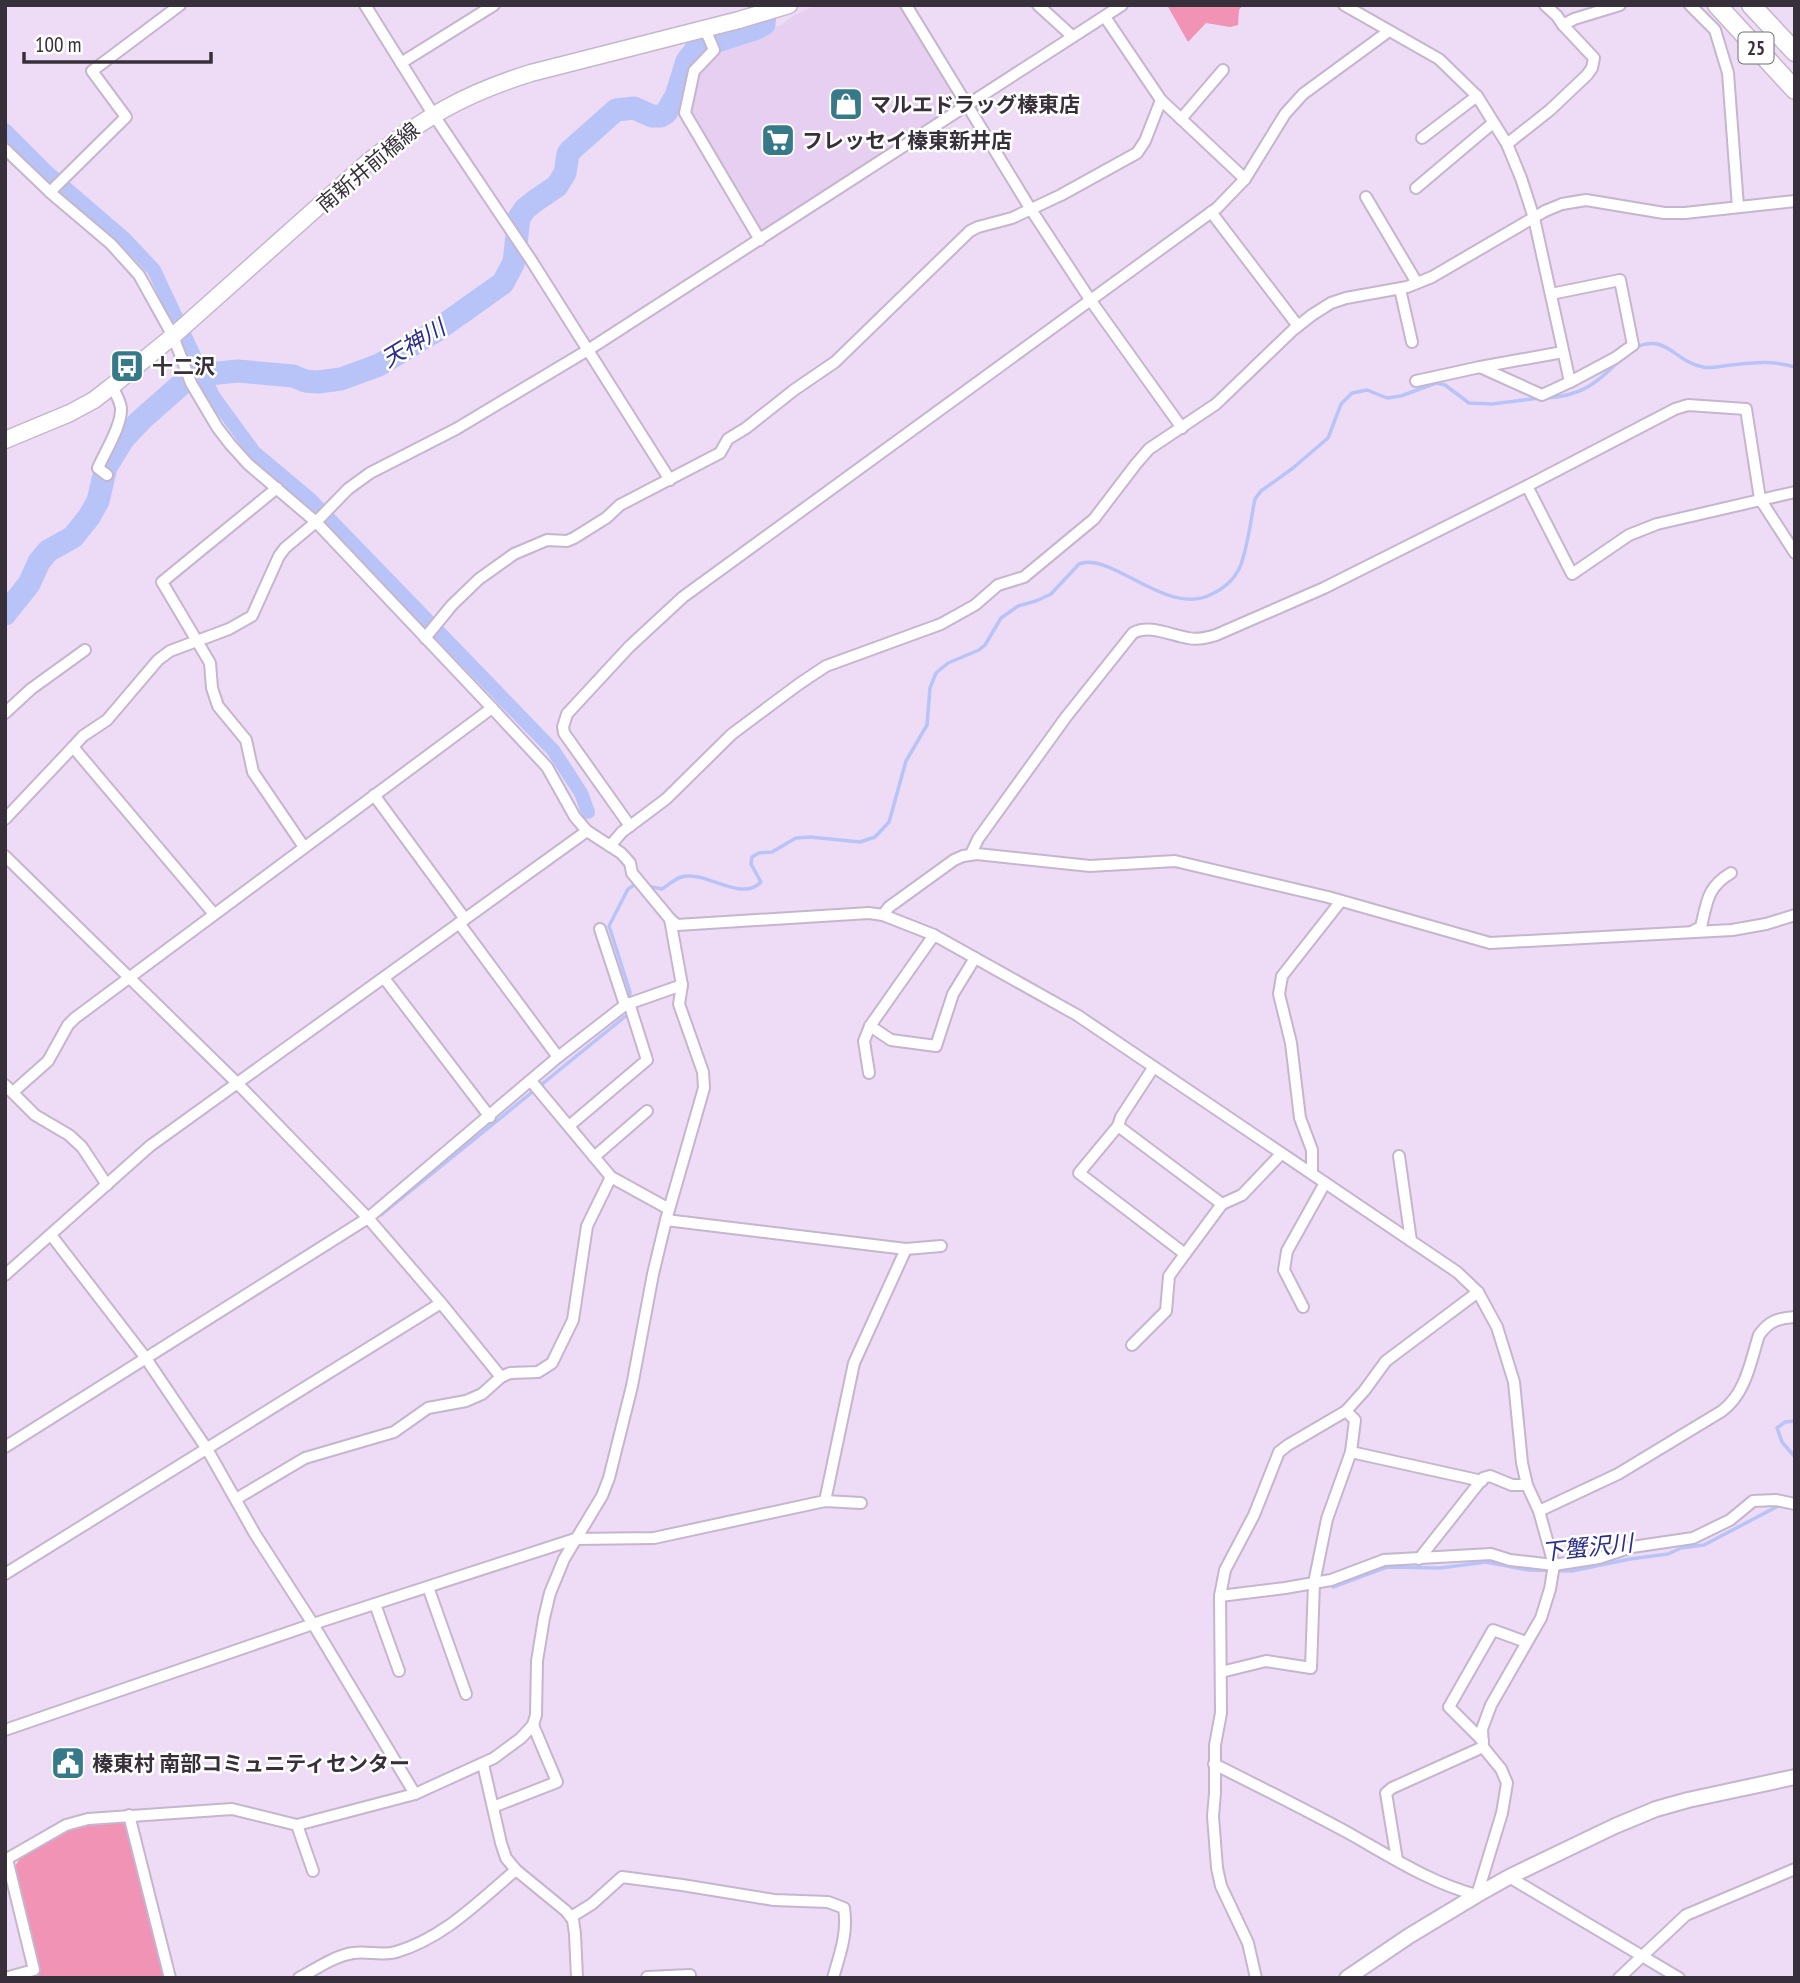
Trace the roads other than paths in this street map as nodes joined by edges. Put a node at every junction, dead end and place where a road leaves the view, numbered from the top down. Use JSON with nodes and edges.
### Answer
{"nodes":[{"id":1,"x":180,"y":5,"type":"edge"},
{"id":2,"x":365,"y":5,"type":"edge"},
{"id":3,"x":494,"y":5,"type":"edge"},
{"id":4,"x":789,"y":5,"type":"edge"},
{"id":5,"x":906,"y":5,"type":"edge"},
{"id":6,"x":1038,"y":5,"type":"edge"},
{"id":7,"x":1122,"y":5,"type":"edge"},
{"id":8,"x":1345,"y":5,"type":"edge"},
{"id":9,"x":1545,"y":5,"type":"edge"},
{"id":10,"x":1620,"y":5,"type":"edge"},
{"id":11,"x":1690,"y":5,"type":"edge"},
{"id":12,"x":1717,"y":5,"type":"edge"},
{"id":13,"x":1751,"y":5,"type":"edge"},
{"id":14,"x":1105,"y":17,"type":"junction"},
{"id":15,"x":1563,"y":25,"type":"junction"},
{"id":16,"x":705,"y":29,"type":"junction"},
{"id":17,"x":1389,"y":31,"type":"junction"},
{"id":18,"x":1072,"y":36,"type":"junction"},
{"id":19,"x":1792,"y":45,"type":"edge"},
{"id":20,"x":401,"y":62,"type":"junction"},
{"id":21,"x":1223,"y":70,"type":"dead end"},
{"id":22,"x":1795,"y":90,"type":"edge"},
{"id":23,"x":1476,"y":96,"type":"junction"},
{"id":24,"x":1161,"y":100,"type":"junction"},
{"id":25,"x":966,"y":106,"type":"junction"},
{"id":26,"x":433,"y":114,"type":"junction"},
{"id":27,"x":1181,"y":119,"type":"junction"},
{"id":28,"x":1493,"y":123,"type":"junction"},
{"id":29,"x":1422,"y":138,"type":"dead end"},
{"id":30,"x":1507,"y":144,"type":"junction"},
{"id":31,"x":5,"y":149,"type":"edge"},
{"id":32,"x":1245,"y":179,"type":"junction"},
{"id":33,"x":57,"y":186,"type":"junction"},
{"id":34,"x":1416,"y":188,"type":"dead end"},
{"id":35,"x":1366,"y":197,"type":"dead end"},
{"id":36,"x":1795,"y":201,"type":"edge"},
{"id":37,"x":1738,"y":207,"type":"junction"},
{"id":38,"x":1030,"y":208,"type":"junction"},
{"id":39,"x":1211,"y":212,"type":"junction"},
{"id":40,"x":1534,"y":218,"type":"junction"},
{"id":41,"x":760,"y":240,"type":"junction"},
{"id":42,"x":1417,"y":283,"type":"junction"},
{"id":43,"x":1400,"y":289,"type":"junction"},
{"id":44,"x":1550,"y":294,"type":"junction"},
{"id":45,"x":1091,"y":301,"type":"junction"},
{"id":46,"x":1298,"y":326,"type":"junction"},
{"id":47,"x":173,"y":337,"type":"junction"},
{"id":48,"x":1412,"y":342,"type":"dead end"},
{"id":49,"x":588,"y":350,"type":"junction"},
{"id":50,"x":1563,"y":352,"type":"junction"},
{"id":51,"x":1480,"y":367,"type":"junction"},
{"id":52,"x":1416,"y":381,"type":"dead end"},
{"id":53,"x":1570,"y":382,"type":"junction"},
{"id":54,"x":112,"y":386,"type":"junction"},
{"id":55,"x":1182,"y":428,"type":"junction"},
{"id":56,"x":5,"y":440,"type":"edge"},
{"id":57,"x":103,"y":472,"type":"dead end"},
{"id":58,"x":670,"y":480,"type":"junction"},
{"id":59,"x":1527,"y":486,"type":"junction"},
{"id":60,"x":277,"y":488,"type":"junction"},
{"id":61,"x":1795,"y":492,"type":"edge"},
{"id":62,"x":1760,"y":499,"type":"junction"},
{"id":63,"x":316,"y":522,"type":"junction"},
{"id":64,"x":1795,"y":554,"type":"edge"},
{"id":65,"x":425,"y":638,"type":"junction"},
{"id":66,"x":196,"y":642,"type":"junction"},
{"id":67,"x":85,"y":650,"type":"dead end"},
{"id":68,"x":492,"y":708,"type":"junction"},
{"id":69,"x":5,"y":713,"type":"edge"},
{"id":70,"x":73,"y":747,"type":"junction"},
{"id":71,"x":374,"y":795,"type":"junction"},
{"id":72,"x":5,"y":819,"type":"edge"},
{"id":73,"x":630,"y":826,"type":"junction"},
{"id":74,"x":587,"y":831,"type":"junction"},
{"id":75,"x":610,"y":846,"type":"junction"},
{"id":76,"x":304,"y":848,"type":"junction"},
{"id":77,"x":971,"y":854,"type":"junction"},
{"id":78,"x":5,"y":856,"type":"edge"},
{"id":79,"x":1731,"y":873,"type":"dead end"},
{"id":80,"x":1341,"y":901,"type":"junction"},
{"id":81,"x":214,"y":914,"type":"junction"},
{"id":82,"x":883,"y":915,"type":"junction"},
{"id":83,"x":1795,"y":915,"type":"edge"},
{"id":84,"x":670,"y":919,"type":"junction"},
{"id":85,"x":462,"y":921,"type":"junction"},
{"id":86,"x":600,"y":929,"type":"dead end"},
{"id":87,"x":1692,"y":932,"type":"junction"},
{"id":88,"x":934,"y":935,"type":"junction"},
{"id":89,"x":975,"y":958,"type":"junction"},
{"id":90,"x":129,"y":977,"type":"junction"},
{"id":91,"x":384,"y":978,"type":"junction"},
{"id":92,"x":682,"y":985,"type":"junction"},
{"id":93,"x":627,"y":1004,"type":"junction"},
{"id":94,"x":870,"y":1026,"type":"junction"},
{"id":95,"x":558,"y":1057,"type":"junction"},
{"id":96,"x":1153,"y":1068,"type":"junction"},
{"id":97,"x":869,"y":1073,"type":"dead end"},
{"id":98,"x":531,"y":1081,"type":"junction"},
{"id":99,"x":237,"y":1083,"type":"junction"},
{"id":100,"x":9,"y":1089,"type":"edge"},
{"id":101,"x":646,"y":1111,"type":"dead end"},
{"id":102,"x":490,"y":1116,"type":"junction"},
{"id":103,"x":569,"y":1126,"type":"junction"},
{"id":104,"x":1118,"y":1126,"type":"junction"},
{"id":105,"x":1281,"y":1154,"type":"junction"},
{"id":106,"x":1399,"y":1156,"type":"dead end"},
{"id":107,"x":594,"y":1157,"type":"junction"},
{"id":108,"x":1312,"y":1174,"type":"junction"},
{"id":109,"x":611,"y":1177,"type":"junction"},
{"id":110,"x":1325,"y":1183,"type":"junction"},
{"id":111,"x":107,"y":1185,"type":"junction"},
{"id":112,"x":1222,"y":1204,"type":"junction"},
{"id":113,"x":667,"y":1215,"type":"junction"},
{"id":114,"x":368,"y":1218,"type":"junction"},
{"id":115,"x":51,"y":1235,"type":"junction"},
{"id":116,"x":1410,"y":1241,"type":"junction"},
{"id":117,"x":941,"y":1246,"type":"dead end"},
{"id":118,"x":906,"y":1249,"type":"junction"},
{"id":119,"x":1185,"y":1254,"type":"junction"},
{"id":120,"x":5,"y":1275,"type":"edge"},
{"id":121,"x":1478,"y":1292,"type":"junction"},
{"id":122,"x":441,"y":1303,"type":"junction"},
{"id":123,"x":1303,"y":1307,"type":"dead end"},
{"id":124,"x":1795,"y":1317,"type":"edge"},
{"id":125,"x":1132,"y":1345,"type":"dead end"},
{"id":126,"x":145,"y":1357,"type":"junction"},
{"id":127,"x":501,"y":1377,"type":"junction"},
{"id":128,"x":1346,"y":1411,"type":"junction"},
{"id":129,"x":5,"y":1447,"type":"edge"},
{"id":130,"x":207,"y":1449,"type":"junction"},
{"id":131,"x":1351,"y":1452,"type":"junction"},
{"id":132,"x":1482,"y":1481,"type":"junction"},
{"id":133,"x":1527,"y":1485,"type":"junction"},
{"id":134,"x":236,"y":1499,"type":"junction"},
{"id":135,"x":825,"y":1501,"type":"junction"},
{"id":136,"x":861,"y":1503,"type":"dead end"},
{"id":137,"x":1795,"y":1504,"type":"edge"},
{"id":138,"x":1539,"y":1511,"type":"junction"},
{"id":139,"x":575,"y":1539,"type":"junction"},
{"id":140,"x":1419,"y":1559,"type":"junction"},
{"id":141,"x":1554,"y":1565,"type":"junction"},
{"id":142,"x":5,"y":1574,"type":"edge"},
{"id":143,"x":1314,"y":1583,"type":"junction"},
{"id":144,"x":428,"y":1587,"type":"junction"},
{"id":145,"x":1220,"y":1596,"type":"junction"},
{"id":146,"x":375,"y":1604,"type":"junction"},
{"id":147,"x":313,"y":1624,"type":"junction"},
{"id":148,"x":1526,"y":1642,"type":"junction"},
{"id":149,"x":399,"y":1671,"type":"dead end"},
{"id":150,"x":1222,"y":1672,"type":"junction"},
{"id":151,"x":466,"y":1694,"type":"dead end"},
{"id":152,"x":533,"y":1725,"type":"junction"},
{"id":153,"x":5,"y":1730,"type":"edge"},
{"id":154,"x":1483,"y":1744,"type":"junction"},
{"id":155,"x":483,"y":1764,"type":"junction"},
{"id":156,"x":1214,"y":1764,"type":"junction"},
{"id":157,"x":1795,"y":1777,"type":"edge"},
{"id":158,"x":415,"y":1794,"type":"junction"},
{"id":159,"x":493,"y":1807,"type":"junction"},
{"id":160,"x":130,"y":1815,"type":"junction"},
{"id":161,"x":297,"y":1825,"type":"junction"},
{"id":162,"x":6,"y":1860,"type":"edge"},
{"id":163,"x":1397,"y":1860,"type":"junction"},
{"id":164,"x":1795,"y":1869,"type":"edge"},
{"id":165,"x":516,"y":1870,"type":"junction"},
{"id":166,"x":313,"y":1871,"type":"dead end"},
{"id":167,"x":1510,"y":1877,"type":"junction"},
{"id":168,"x":1477,"y":1895,"type":"junction"},
{"id":169,"x":571,"y":1917,"type":"junction"},
{"id":170,"x":1643,"y":1956,"type":"junction"},
{"id":171,"x":648,"y":1977,"type":"edge"},
{"id":172,"x":5,"y":1978,"type":"edge"},
{"id":173,"x":170,"y":1978,"type":"edge"},
{"id":174,"x":299,"y":1978,"type":"edge"},
{"id":175,"x":577,"y":1978,"type":"edge"},
{"id":176,"x":690,"y":1978,"type":"edge"},
{"id":177,"x":833,"y":1978,"type":"edge"},
{"id":178,"x":1256,"y":1978,"type":"edge"},
{"id":179,"x":1347,"y":1978,"type":"edge"},
{"id":180,"x":1619,"y":1978,"type":"edge"},
{"id":181,"x":1679,"y":1978,"type":"edge"}],
"edges":[{"from":1,"to":33,"type":"street"},
{"from":2,"to":20,"type":"street"},
{"from":3,"to":20,"type":"street"},
{"from":4,"to":16,"type":"main road","name":"南新井前橋線"},
{"from":5,"to":25,"type":"street"},
{"from":6,"to":18,"type":"street"},
{"from":7,"to":14,"type":"street"},
{"from":8,"to":17,"type":"street"},
{"from":9,"to":15,"type":"street"},
{"from":10,"to":15,"type":"street"},
{"from":11,"to":37,"type":"street"},
{"from":12,"to":22,"type":"main road","number":"25"},
{"from":13,"to":19,"type":"main road","number":"25"},
{"from":14,"to":18,"type":"street"},
{"from":14,"to":24,"type":"street"},
{"from":15,"to":30,"type":"street"},
{"from":16,"to":26,"type":"main road","name":"南新井前橋線"},
{"from":16,"to":41,"type":"street"},
{"from":17,"to":23,"type":"street"},
{"from":17,"to":32,"type":"street"},
{"from":18,"to":25,"type":"street"},
{"from":20,"to":26,"type":"street"},
{"from":21,"to":27,"type":"street"},
{"from":23,"to":28,"type":"street"},
{"from":23,"to":29,"type":"street"},
{"from":24,"to":27,"type":"street"},
{"from":24,"to":38,"type":"street"},
{"from":25,"to":38,"type":"street"},
{"from":25,"to":41,"type":"street"},
{"from":26,"to":47,"type":"main road","name":"南新井前橋線"},
{"from":26,"to":49,"type":"street"},
{"from":27,"to":32,"type":"street"},
{"from":28,"to":30,"type":"street"},
{"from":28,"to":34,"type":"street"},
{"from":30,"to":40,"type":"street"},
{"from":31,"to":33,"type":"street"},
{"from":32,"to":39,"type":"street"},
{"from":33,"to":47,"type":"street"},
{"from":35,"to":42,"type":"street"},
{"from":36,"to":37,"type":"street"},
{"from":37,"to":40,"type":"street"},
{"from":38,"to":45,"type":"street"},
{"from":38,"to":58,"type":"street"},
{"from":39,"to":45,"type":"street"},
{"from":39,"to":46,"type":"street"},
{"from":40,"to":42,"type":"street"},
{"from":40,"to":44,"type":"street"},
{"from":41,"to":49,"type":"street"},
{"from":42,"to":43,"type":"street"},
{"from":43,"to":46,"type":"street"},
{"from":43,"to":48,"type":"street"},
{"from":44,"to":50,"type":"street"},
{"from":44,"to":53,"type":"street"},
{"from":45,"to":55,"type":"street"},
{"from":45,"to":73,"type":"street"},
{"from":46,"to":55,"type":"street"},
{"from":47,"to":54,"type":"main road","name":"南新井前橋線"},
{"from":47,"to":60,"type":"street"},
{"from":49,"to":58,"type":"street"},
{"from":49,"to":63,"type":"street"},
{"from":50,"to":51,"type":"street"},
{"from":50,"to":53,"type":"street"},
{"from":51,"to":52,"type":"street"},
{"from":51,"to":53,"type":"street"},
{"from":54,"to":56,"type":"main road","name":"南新井前橋線"},
{"from":54,"to":57,"type":"street"},
{"from":55,"to":73,"type":"street"},
{"from":58,"to":65,"type":"street"},
{"from":59,"to":62,"type":"street"},
{"from":59,"to":62,"type":"street"},
{"from":59,"to":77,"type":"street"},
{"from":60,"to":63,"type":"street"},
{"from":60,"to":66,"type":"street"},
{"from":61,"to":62,"type":"street"},
{"from":62,"to":64,"type":"street"},
{"from":63,"to":65,"type":"street"},
{"from":63,"to":66,"type":"street"},
{"from":65,"to":68,"type":"street"},
{"from":66,"to":70,"type":"street"},
{"from":66,"to":76,"type":"street"},
{"from":67,"to":69,"type":"street"},
{"from":68,"to":71,"type":"street"},
{"from":68,"to":74,"type":"street"},
{"from":70,"to":72,"type":"street"},
{"from":70,"to":81,"type":"street"},
{"from":71,"to":76,"type":"street"},
{"from":71,"to":85,"type":"street"},
{"from":73,"to":75,"type":"street"},
{"from":74,"to":75,"type":"street"},
{"from":74,"to":85,"type":"street"},
{"from":75,"to":84,"type":"street"},
{"from":76,"to":81,"type":"street"},
{"from":77,"to":80,"type":"street"},
{"from":77,"to":82,"type":"street"},
{"from":78,"to":90,"type":"street"},
{"from":79,"to":87,"type":"street"},
{"from":80,"to":87,"type":"street"},
{"from":80,"to":108,"type":"street"},
{"from":81,"to":90,"type":"street"},
{"from":82,"to":84,"type":"street"},
{"from":82,"to":88,"type":"street"},
{"from":83,"to":87,"type":"street"},
{"from":84,"to":92,"type":"street"},
{"from":85,"to":91,"type":"street"},
{"from":85,"to":95,"type":"street"},
{"from":86,"to":93,"type":"street"},
{"from":88,"to":89,"type":"street"},
{"from":88,"to":94,"type":"street"},
{"from":89,"to":94,"type":"street"},
{"from":89,"to":96,"type":"street"},
{"from":90,"to":99,"type":"street"},
{"from":90,"to":100,"type":"street"},
{"from":91,"to":99,"type":"street"},
{"from":91,"to":102,"type":"street"},
{"from":92,"to":93,"type":"street"},
{"from":92,"to":113,"type":"street"},
{"from":93,"to":95,"type":"street"},
{"from":93,"to":103,"type":"street"},
{"from":94,"to":97,"type":"street"},
{"from":95,"to":98,"type":"street"},
{"from":96,"to":104,"type":"street"},
{"from":96,"to":105,"type":"street"},
{"from":98,"to":102,"type":"street"},
{"from":98,"to":103,"type":"street"},
{"from":99,"to":111,"type":"street"},
{"from":99,"to":114,"type":"street"},
{"from":100,"to":111,"type":"street"},
{"from":101,"to":107,"type":"street"},
{"from":102,"to":114,"type":"street"},
{"from":103,"to":107,"type":"street"},
{"from":104,"to":112,"type":"street"},
{"from":104,"to":119,"type":"street"},
{"from":105,"to":108,"type":"street"},
{"from":105,"to":112,"type":"street"},
{"from":106,"to":116,"type":"street"},
{"from":107,"to":109,"type":"street"},
{"from":108,"to":110,"type":"street"},
{"from":109,"to":113,"type":"street"},
{"from":109,"to":127,"type":"street"},
{"from":110,"to":116,"type":"street"},
{"from":110,"to":123,"type":"street"},
{"from":111,"to":115,"type":"street"},
{"from":112,"to":119,"type":"street"},
{"from":113,"to":118,"type":"street"},
{"from":113,"to":139,"type":"street"},
{"from":114,"to":122,"type":"street"},
{"from":114,"to":126,"type":"street"},
{"from":115,"to":120,"type":"street"},
{"from":115,"to":126,"type":"street"},
{"from":116,"to":121,"type":"street"},
{"from":117,"to":118,"type":"street"},
{"from":118,"to":135,"type":"street"},
{"from":119,"to":125,"type":"street"},
{"from":121,"to":128,"type":"street"},
{"from":121,"to":133,"type":"street"},
{"from":122,"to":127,"type":"street"},
{"from":122,"to":130,"type":"street"},
{"from":124,"to":138,"type":"street"},
{"from":126,"to":129,"type":"street"},
{"from":126,"to":130,"type":"street"},
{"from":127,"to":134,"type":"street"},
{"from":128,"to":131,"type":"street"},
{"from":128,"to":145,"type":"street"},
{"from":130,"to":134,"type":"street"},
{"from":130,"to":142,"type":"street"},
{"from":131,"to":132,"type":"street"},
{"from":131,"to":143,"type":"street"},
{"from":132,"to":133,"type":"street"},
{"from":132,"to":140,"type":"street"},
{"from":133,"to":138,"type":"street"},
{"from":134,"to":147,"type":"street"},
{"from":135,"to":136,"type":"street"},
{"from":135,"to":139,"type":"street"},
{"from":137,"to":141,"type":"street"},
{"from":138,"to":141,"type":"street"},
{"from":139,"to":144,"type":"street"},
{"from":139,"to":152,"type":"street"},
{"from":140,"to":141,"type":"street"},
{"from":140,"to":143,"type":"street"},
{"from":141,"to":148,"type":"street"},
{"from":143,"to":145,"type":"street"},
{"from":143,"to":150,"type":"street"},
{"from":144,"to":146,"type":"street"},
{"from":144,"to":151,"type":"street"},
{"from":145,"to":150,"type":"street"},
{"from":146,"to":147,"type":"street"},
{"from":146,"to":149,"type":"street"},
{"from":147,"to":153,"type":"street"},
{"from":147,"to":158,"type":"street"},
{"from":148,"to":154,"type":"street"},
{"from":148,"to":154,"type":"street"},
{"from":150,"to":156,"type":"street"},
{"from":152,"to":155,"type":"street"},
{"from":152,"to":159,"type":"street"},
{"from":154,"to":163,"type":"street"},
{"from":154,"to":168,"type":"street"},
{"from":155,"to":158,"type":"street"},
{"from":155,"to":159,"type":"street"},
{"from":156,"to":163,"type":"street"},
{"from":156,"to":178,"type":"street"},
{"from":157,"to":167,"type":"street"},
{"from":158,"to":161,"type":"street"},
{"from":159,"to":165,"type":"street"},
{"from":160,"to":161,"type":"street"},
{"from":160,"to":162,"type":"street"},
{"from":160,"to":173,"type":"street"},
{"from":161,"to":166,"type":"street"},
{"from":162,"to":172,"type":"street"},
{"from":163,"to":168,"type":"street"},
{"from":164,"to":170,"type":"street"},
{"from":165,"to":169,"type":"street"},
{"from":165,"to":174,"type":"street"},
{"from":167,"to":168,"type":"street"},
{"from":167,"to":170,"type":"street"},
{"from":168,"to":179,"type":"street"},
{"from":169,"to":175,"type":"street"},
{"from":169,"to":177,"type":"street"},
{"from":170,"to":180,"type":"street"},
{"from":170,"to":181,"type":"street"},
{"from":171,"to":176,"type":"street"}]}
